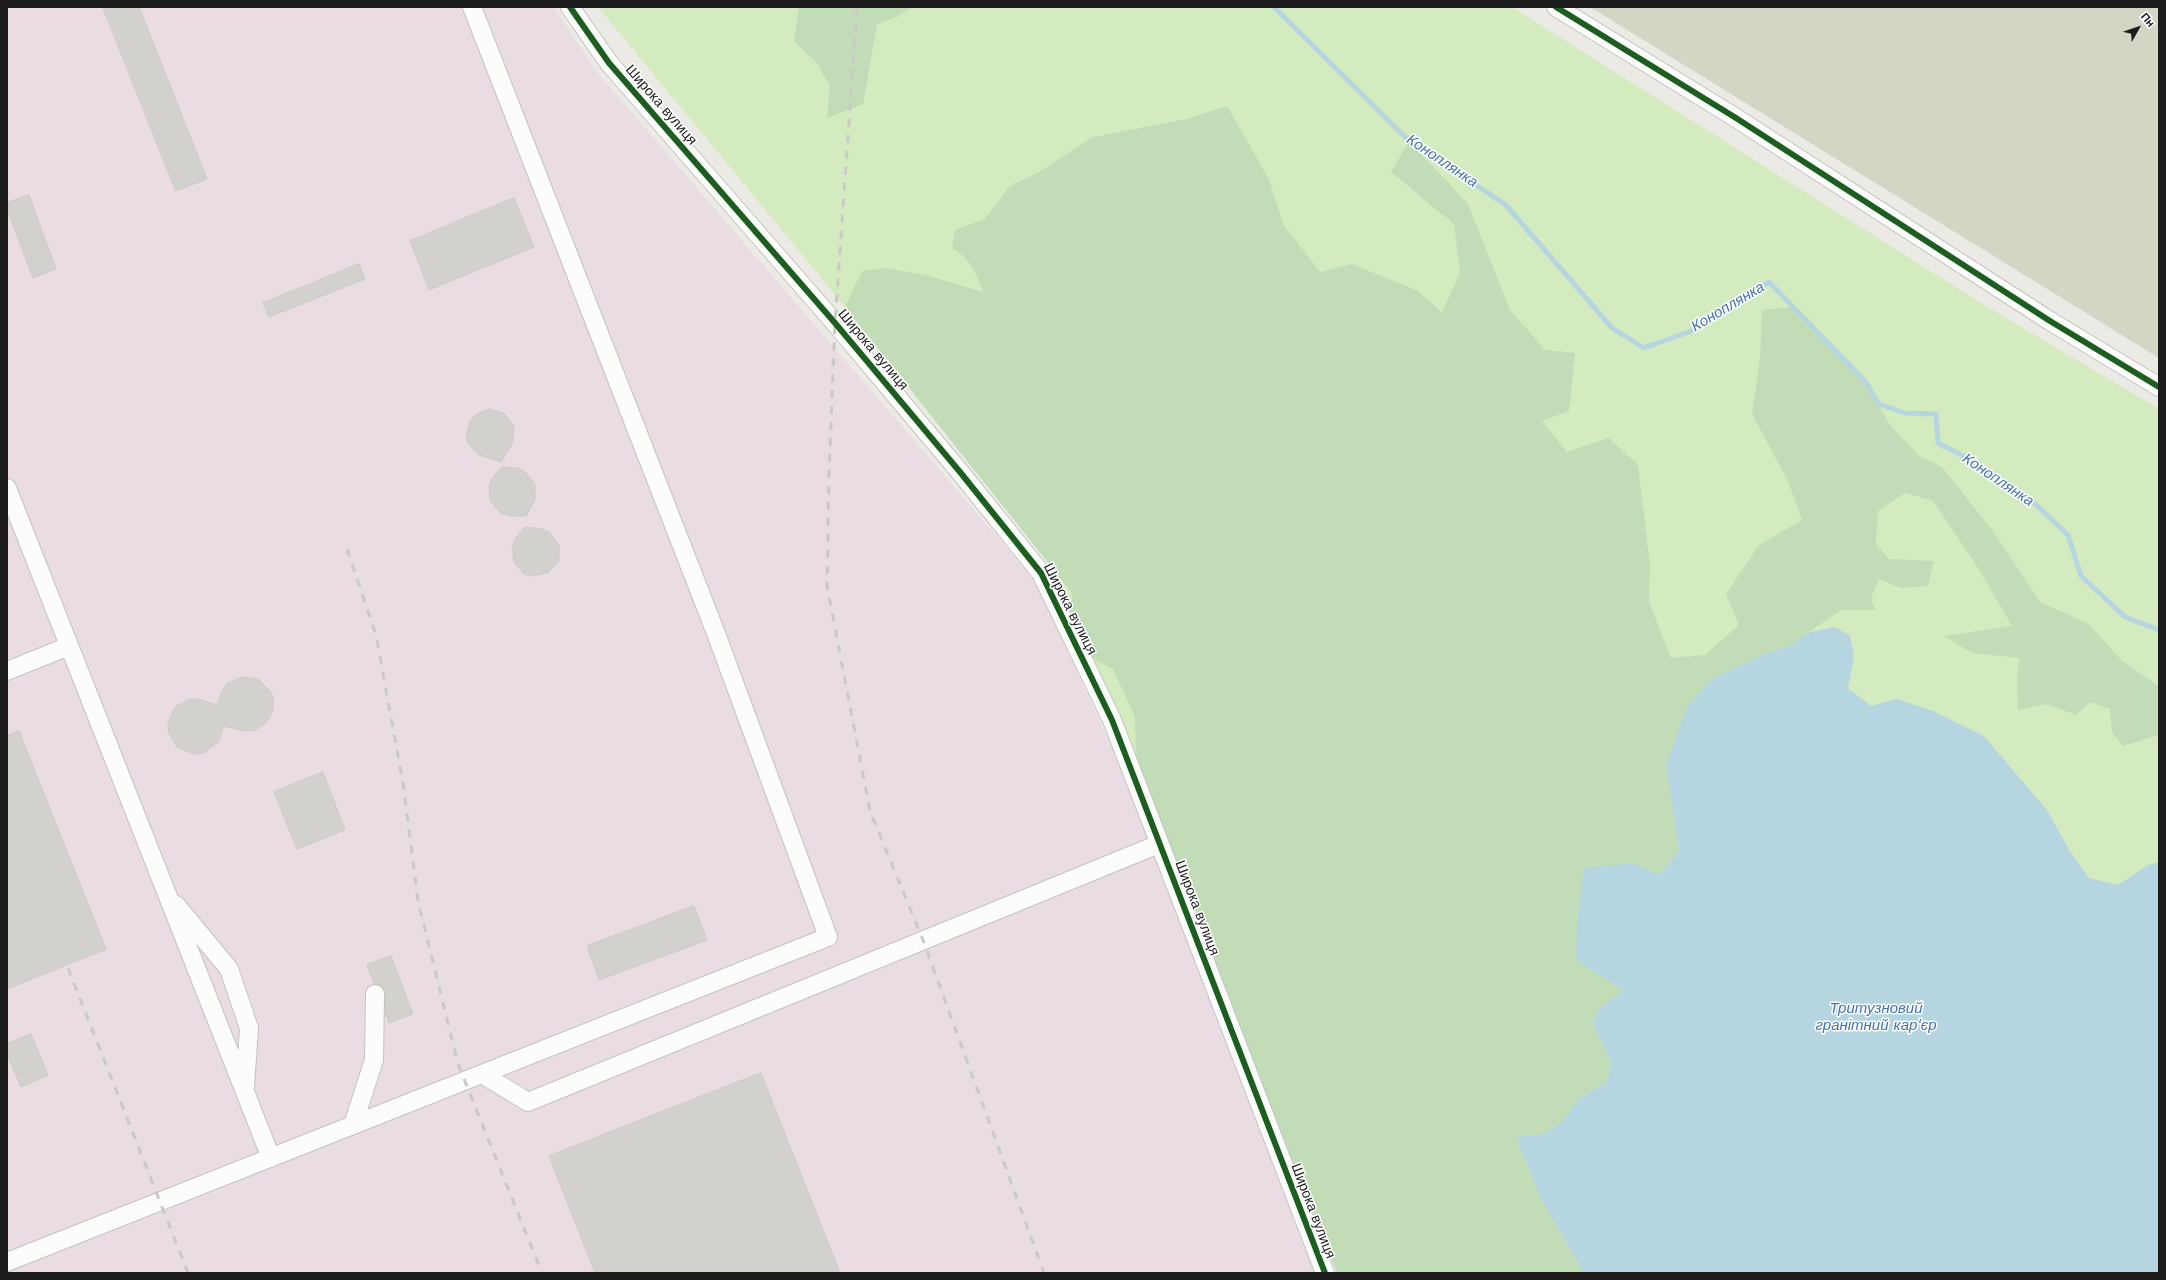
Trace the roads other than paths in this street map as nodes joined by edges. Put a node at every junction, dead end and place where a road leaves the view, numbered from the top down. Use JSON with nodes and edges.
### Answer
{"nodes":[{"id":1,"x":472,"y":7,"type":"edge"},
{"id":2,"x":570,"y":7,"type":"edge"},
{"id":3,"x":1556,"y":7,"type":"edge"},
{"id":4,"x":2159,"y":387,"type":"edge"},
{"id":5,"x":7,"y":488,"type":"edge"},
{"id":6,"x":69,"y":646,"type":"junction"},
{"id":7,"x":7,"y":671,"type":"edge"},
{"id":8,"x":1159,"y":844,"type":"junction"},
{"id":9,"x":166,"y":893,"type":"junction"},
{"id":10,"x":375,"y":994,"type":"dead end"},
{"id":11,"x":482,"y":1074,"type":"junction"},
{"id":12,"x":244,"y":1092,"type":"junction"},
{"id":13,"x":353,"y":1125,"type":"junction"},
{"id":14,"x":271,"y":1158,"type":"junction"},
{"id":15,"x":7,"y":1262,"type":"edge"},
{"id":16,"x":1324,"y":1273,"type":"edge"}],
"edges":[{"from":1,"to":11,"type":"street"},
{"from":2,"to":8,"type":"street","name":"Широка вулиця"},
{"from":3,"to":4,"type":"street"},
{"from":5,"to":6,"type":"street"},
{"from":6,"to":7,"type":"street"},
{"from":6,"to":9,"type":"street"},
{"from":8,"to":11,"type":"street"},
{"from":8,"to":16,"type":"street","name":"Широка вулиця"},
{"from":9,"to":12,"type":"street"},
{"from":9,"to":12,"type":"street"},
{"from":10,"to":13,"type":"street"},
{"from":11,"to":13,"type":"street"},
{"from":12,"to":14,"type":"street"},
{"from":13,"to":14,"type":"street"},
{"from":14,"to":15,"type":"street"}]}
